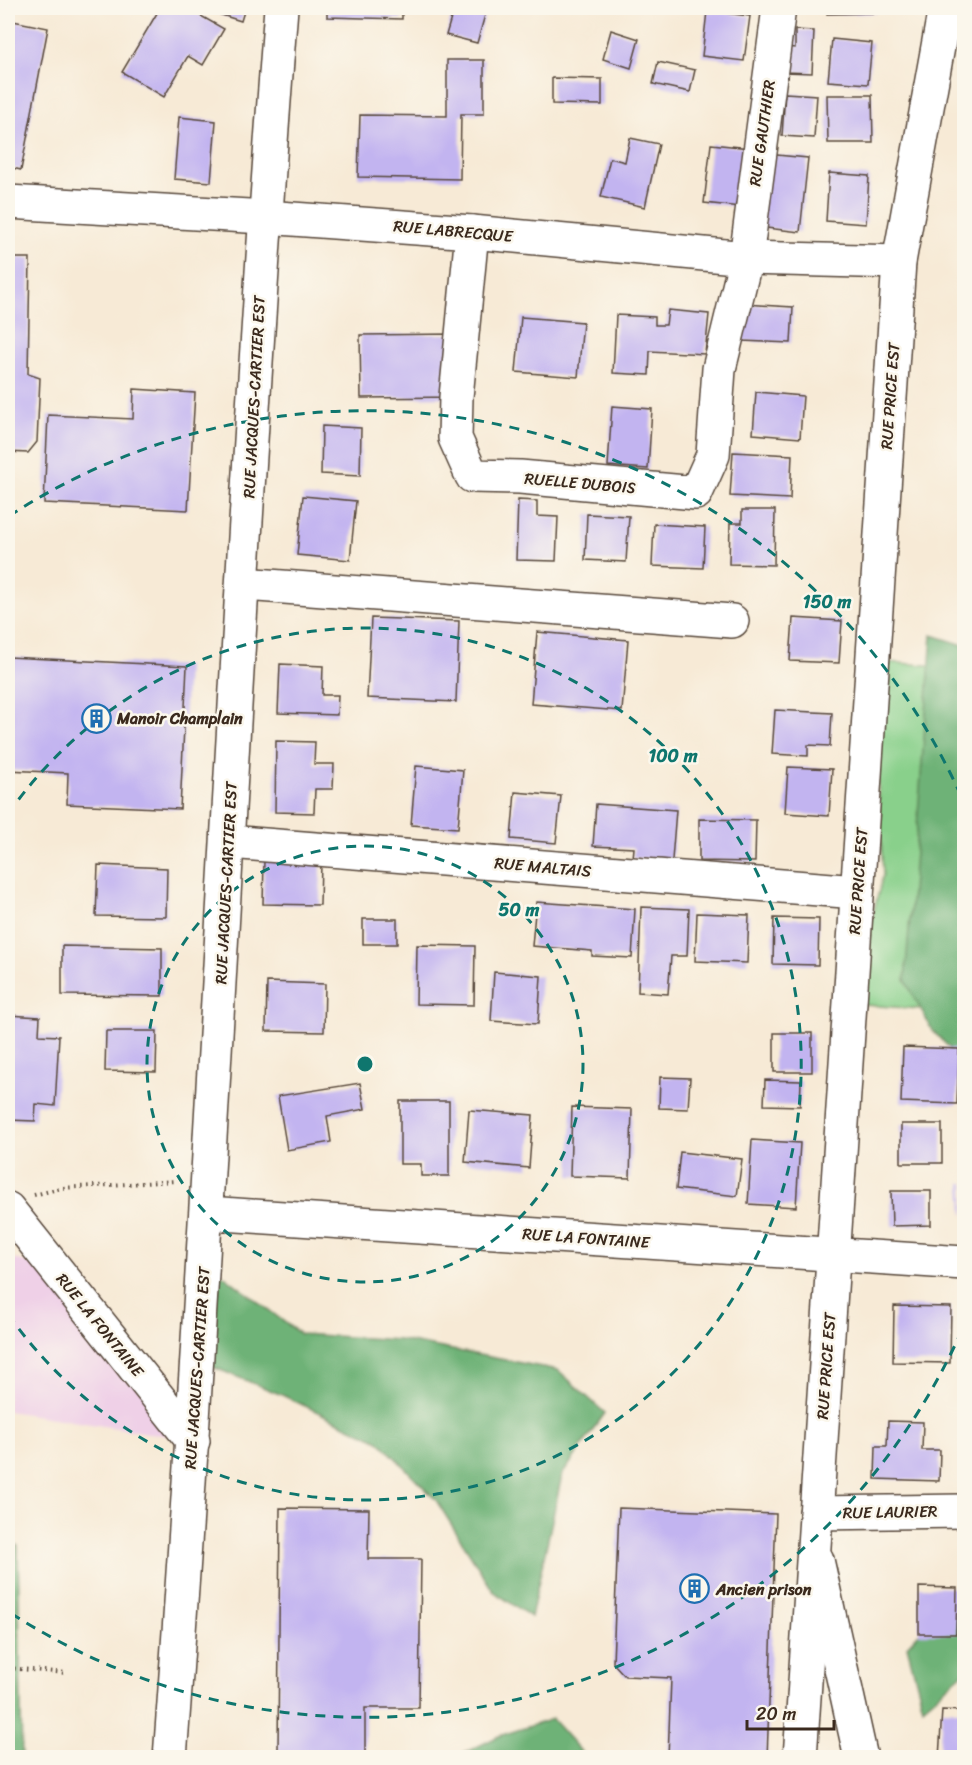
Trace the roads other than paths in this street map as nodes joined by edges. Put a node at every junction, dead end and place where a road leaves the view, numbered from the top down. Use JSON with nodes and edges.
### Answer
{"nodes":[{"id":1,"x":281,"y":8,"type":"edge"},
{"id":2,"x":779,"y":8,"type":"edge"},
{"id":3,"x":945,"y":8,"type":"edge"},
{"id":4,"x":8,"y":202,"type":"edge"},
{"id":5,"x":265,"y":217,"type":"junction"},
{"id":6,"x":472,"y":232,"type":"junction"},
{"id":7,"x":746,"y":258,"type":"junction"},
{"id":8,"x":898,"y":262,"type":"junction"},
{"id":9,"x":244,"y":584,"type":"junction"},
{"id":10,"x":732,"y":621,"type":"dead end"},
{"id":11,"x":228,"y":842,"type":"junction"},
{"id":12,"x":857,"y":892,"type":"junction"},
{"id":13,"x":18,"y":1203,"type":"edge"},
{"id":14,"x":207,"y":1213,"type":"junction"},
{"id":15,"x":833,"y":1254,"type":"junction"},
{"id":16,"x":964,"y":1263,"type":"edge"},
{"id":17,"x":193,"y":1441,"type":"junction"},
{"id":18,"x":964,"y":1511,"type":"edge"},
{"id":19,"x":816,"y":1513,"type":"junction"},
{"id":20,"x":814,"y":1546,"type":"junction"},
{"id":21,"x":170,"y":1758,"type":"edge"},
{"id":22,"x":800,"y":1758,"type":"edge"},
{"id":23,"x":861,"y":1758,"type":"edge"}],
"edges":[{"from":1,"to":5,"type":"street","name":"RUE JACQUES-CARTIER EST"},
{"from":2,"to":7,"type":"street","name":"RUE GAUTHIER"},
{"from":3,"to":8,"type":"street","name":"RUE PRICE EST"},
{"from":4,"to":5,"type":"street","name":"RUE LABRECQUE"},
{"from":5,"to":6,"type":"street","name":"RUE LABRECQUE"},
{"from":5,"to":9,"type":"street","name":"RUE JACQUES-CARTIER EST"},
{"from":6,"to":7,"type":"street","name":"RUE LABRECQUE"},
{"from":6,"to":7,"type":"street","name":"RUELLE DUBOIS"},
{"from":7,"to":8,"type":"street","name":"RUE LABRECQUE"},
{"from":8,"to":12,"type":"street","name":"RUE PRICE EST"},
{"from":9,"to":10,"type":"street"},
{"from":9,"to":11,"type":"street","name":"RUE JACQUES-CARTIER EST"},
{"from":11,"to":12,"type":"street","name":"RUE MALTAIS"},
{"from":11,"to":14,"type":"street","name":"RUE JACQUES-CARTIER EST"},
{"from":12,"to":15,"type":"street","name":"RUE PRICE EST"},
{"from":13,"to":17,"type":"street","name":"RUE LA FONTAINE"},
{"from":14,"to":15,"type":"street","name":"RUE LA FONTAINE"},
{"from":14,"to":17,"type":"street","name":"RUE JACQUES-CARTIER EST"},
{"from":15,"to":16,"type":"street","name":"RUE LA FONTAINE"},
{"from":15,"to":19,"type":"street","name":"RUE PRICE EST"},
{"from":17,"to":21,"type":"street","name":"RUE JACQUES-CARTIER EST"},
{"from":18,"to":19,"type":"street","name":"RUE LAURIER"},
{"from":19,"to":20,"type":"street","name":"RUE PRICE EST"},
{"from":20,"to":22,"type":"street","name":"RUE PRICE EST"},
{"from":20,"to":23,"type":"street"}]}
